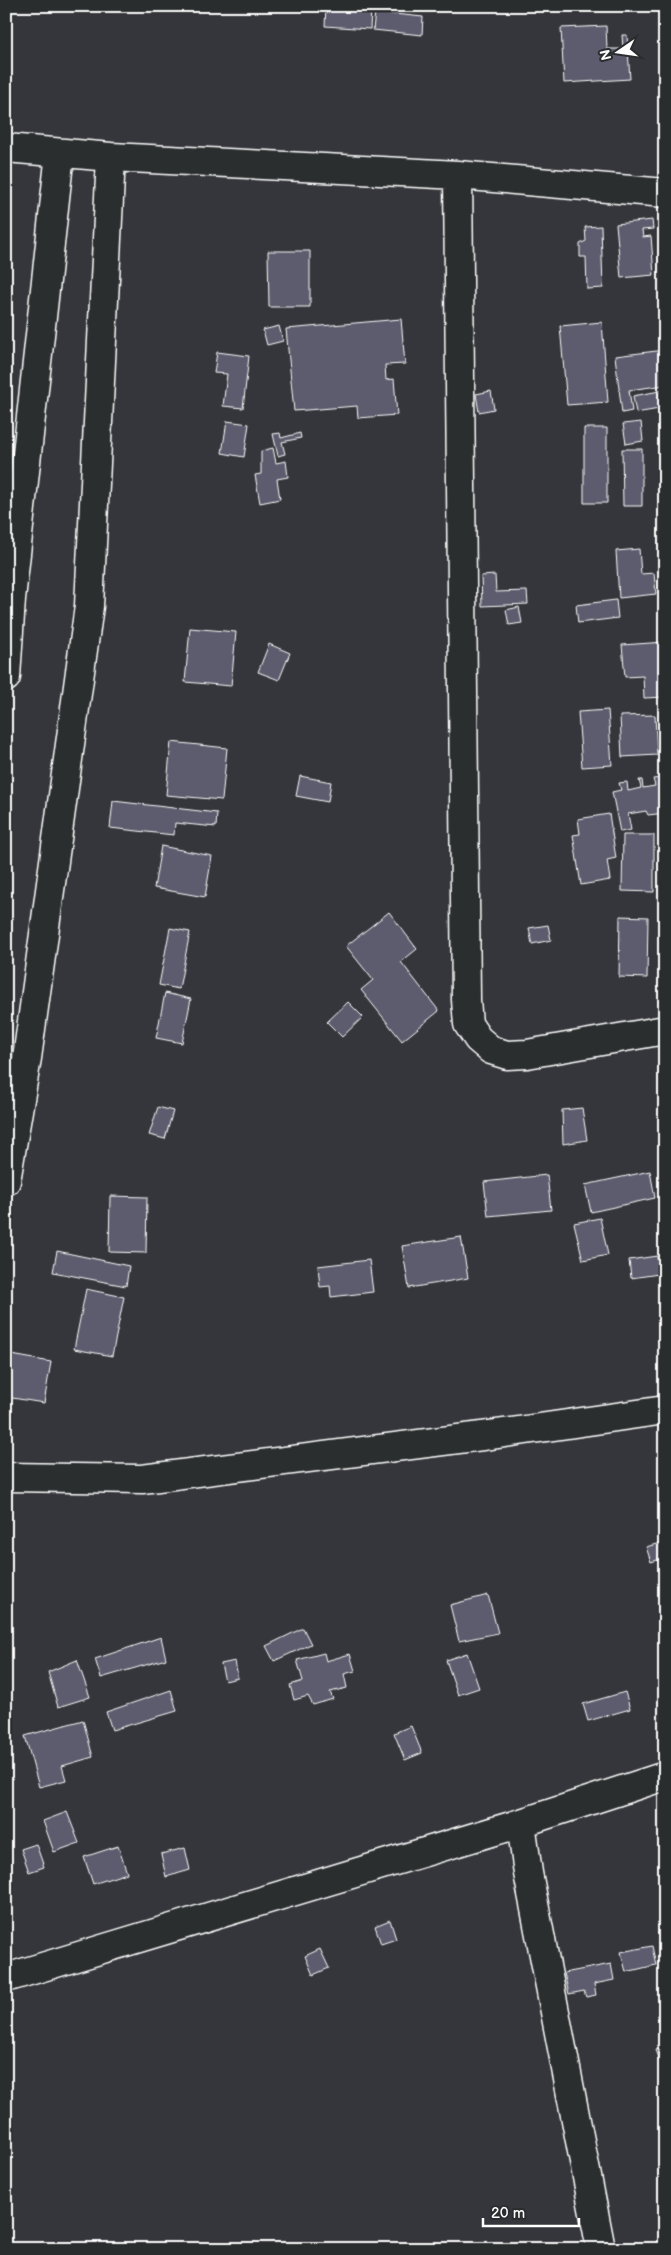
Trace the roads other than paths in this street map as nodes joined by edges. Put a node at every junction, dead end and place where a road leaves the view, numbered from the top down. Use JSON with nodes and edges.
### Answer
{"nodes":[{"id":1,"x":6,"y":148,"type":"edge"},
{"id":2,"x":60,"y":153,"type":"junction"},
{"id":3,"x":111,"y":158,"type":"junction"},
{"id":4,"x":458,"y":175,"type":"junction"},
{"id":5,"x":665,"y":193,"type":"edge"},
{"id":6,"x":9,"y":599,"type":"edge"},
{"id":7,"x":6,"y":676,"type":"edge"},
{"id":8,"x":665,"y":1030,"type":"edge"},
{"id":9,"x":6,"y":1181,"type":"edge"},
{"id":10,"x":665,"y":1410,"type":"edge"},
{"id":11,"x":6,"y":1478,"type":"edge"},
{"id":12,"x":665,"y":1776,"type":"edge"},
{"id":13,"x":522,"y":1823,"type":"junction"},
{"id":14,"x":7,"y":1975,"type":"edge"},
{"id":15,"x":601,"y":2249,"type":"edge"}],
"edges":[{"from":1,"to":2,"type":"street"},
{"from":2,"to":3,"type":"street"},
{"from":2,"to":6,"type":"street"},
{"from":3,"to":4,"type":"street"},
{"from":3,"to":9,"type":"street"},
{"from":4,"to":5,"type":"street"},
{"from":4,"to":8,"type":"street"},
{"from":6,"to":7,"type":"street"},
{"from":10,"to":11,"type":"street"},
{"from":12,"to":13,"type":"street"},
{"from":13,"to":14,"type":"street"},
{"from":13,"to":15,"type":"street"}]}
